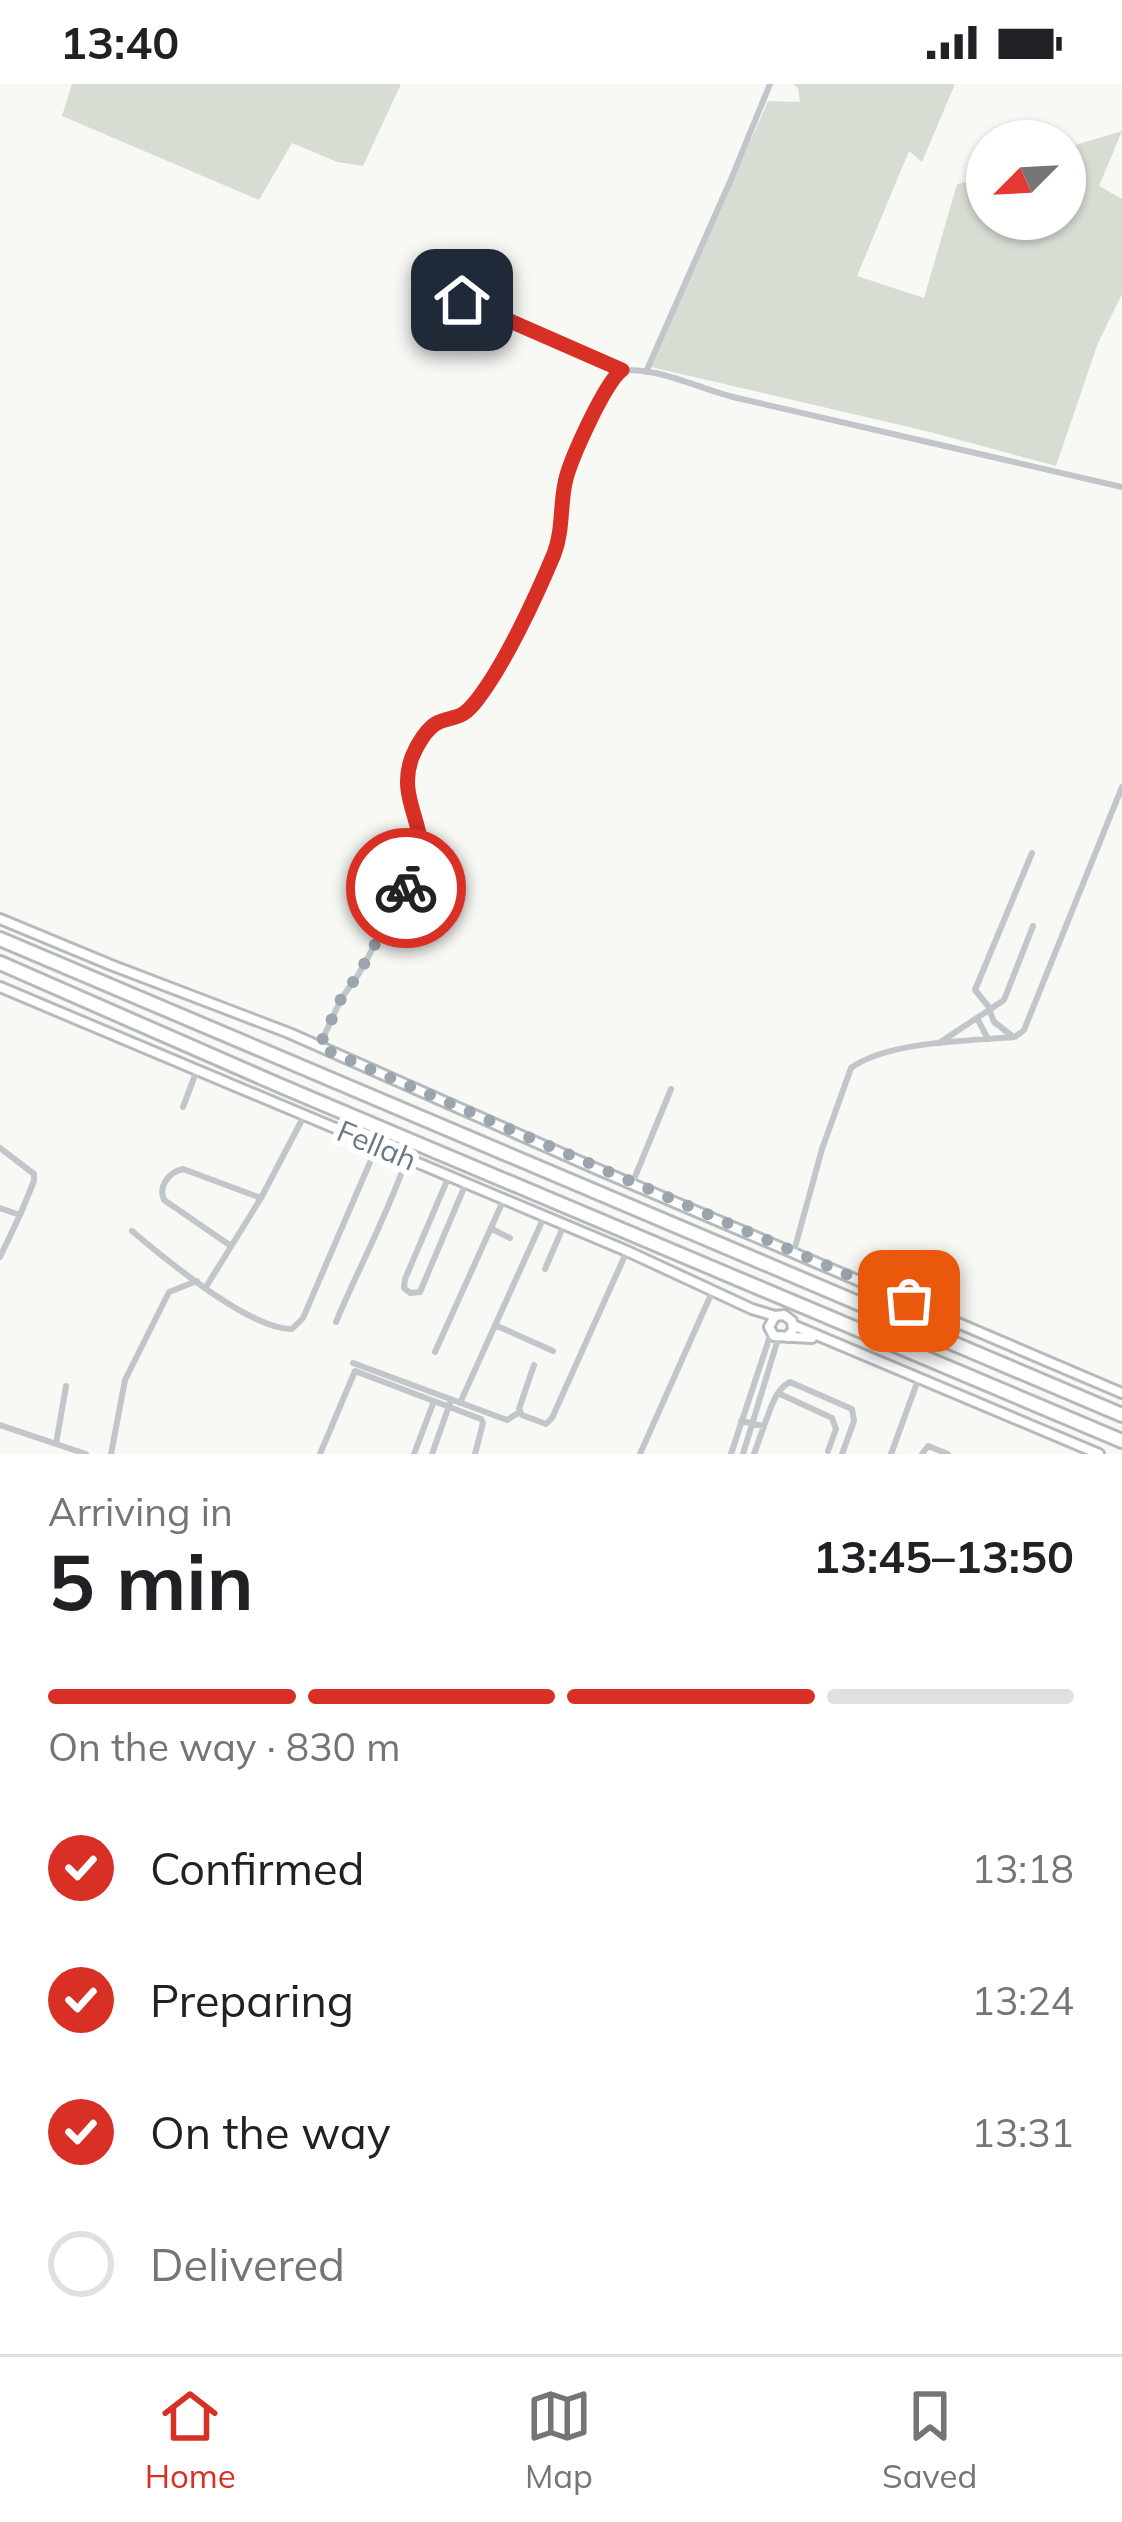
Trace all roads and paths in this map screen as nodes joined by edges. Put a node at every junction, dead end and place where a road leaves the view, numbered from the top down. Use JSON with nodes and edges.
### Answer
{"nodes":[{"id":1,"x":770,"y":84,"type":"edge"},
{"id":2,"x":462,"y":300,"type":"dead end"},
{"id":3,"x":622,"y":370,"type":"junction"},
{"id":4,"x":646,"y":372,"type":"junction"},
{"id":5,"x":1122,"y":487,"type":"edge"},
{"id":6,"x":1122,"y":787,"type":"edge"},
{"id":7,"x":1033,"y":853,"type":"dead end"},
{"id":8,"x":0,"y":919,"type":"edge"},
{"id":9,"x":1033,"y":926,"type":"dead end"},
{"id":10,"x":0,"y":939,"type":"edge"},
{"id":11,"x":0,"y":963,"type":"edge"},
{"id":12,"x":0,"y":987,"type":"edge"},
{"id":13,"x":990,"y":1010,"type":"junction"},
{"id":14,"x":976,"y":1018,"type":"junction"},
{"id":15,"x":1015,"y":1036,"type":"junction"},
{"id":16,"x":988,"y":1039,"type":"junction"},
{"id":17,"x":937,"y":1045,"type":"junction"},
{"id":18,"x":319,"y":1047,"type":"junction"},
{"id":19,"x":197,"y":1070,"type":"junction"},
{"id":20,"x":670,"y":1089,"type":"dead end"},
{"id":21,"x":183,"y":1107,"type":"dead end"},
{"id":22,"x":304,"y":1116,"type":"junction"},
{"id":23,"x":377,"y":1146,"type":"junction"},
{"id":24,"x":0,"y":1148,"type":"edge"},
{"id":25,"x":406,"y":1158,"type":"junction"},
{"id":26,"x":449,"y":1176,"type":"junction"},
{"id":27,"x":466,"y":1183,"type":"junction"},
{"id":28,"x":632,"y":1184,"type":"junction"},
{"id":29,"x":261,"y":1198,"type":"junction"},
{"id":30,"x":504,"y":1199,"type":"junction"},
{"id":31,"x":0,"y":1208,"type":"edge"},
{"id":32,"x":20,"y":1215,"type":"junction"},
{"id":33,"x":544,"y":1216,"type":"junction"},
{"id":34,"x":564,"y":1225,"type":"junction"},
{"id":35,"x":491,"y":1229,"type":"junction"},
{"id":36,"x":132,"y":1231,"type":"dead end"},
{"id":37,"x":510,"y":1238,"type":"dead end"},
{"id":38,"x":232,"y":1246,"type":"junction"},
{"id":39,"x":627,"y":1251,"type":"junction"},
{"id":40,"x":794,"y":1251,"type":"junction"},
{"id":41,"x":0,"y":1257,"type":"edge"},
{"id":42,"x":545,"y":1269,"type":"dead end"},
{"id":43,"x":197,"y":1281,"type":"junction"},
{"id":44,"x":206,"y":1287,"type":"junction"},
{"id":45,"x":712,"y":1290,"type":"junction"},
{"id":46,"x":752,"y":1309,"type":"junction"},
{"id":47,"x":775,"y":1316,"type":"junction"},
{"id":48,"x":336,"y":1322,"type":"dead end"},
{"id":49,"x":495,"y":1325,"type":"junction"},
{"id":50,"x":793,"y":1325,"type":"junction"},
{"id":51,"x":776,"y":1334,"type":"junction"},
{"id":52,"x":820,"y":1338,"type":"junction"},
{"id":53,"x":553,"y":1351,"type":"dead end"},
{"id":54,"x":435,"y":1352,"type":"dead end"},
{"id":55,"x":353,"y":1363,"type":"dead end"},
{"id":56,"x":534,"y":1365,"type":"dead end"},
{"id":57,"x":918,"y":1380,"type":"junction"},
{"id":58,"x":66,"y":1387,"type":"dead end"},
{"id":59,"x":778,"y":1393,"type":"junction"},
{"id":60,"x":1122,"y":1393,"type":"edge"},
{"id":61,"x":436,"y":1398,"type":"junction"},
{"id":62,"x":454,"y":1403,"type":"junction"},
{"id":63,"x":520,"y":1412,"type":"junction"},
{"id":64,"x":1122,"y":1415,"type":"edge"},
{"id":65,"x":741,"y":1421,"type":"junction"},
{"id":66,"x":752,"y":1424,"type":"junction"},
{"id":67,"x":0,"y":1425,"type":"edge"},
{"id":68,"x":764,"y":1426,"type":"junction"},
{"id":69,"x":1122,"y":1441,"type":"edge"},
{"id":70,"x":1070,"y":1442,"type":"junction"},
{"id":71,"x":56,"y":1444,"type":"junction"},
{"id":72,"x":827,"y":1453,"type":"edge"},
{"id":73,"x":86,"y":1454,"type":"edge"},
{"id":74,"x":111,"y":1454,"type":"edge"},
{"id":75,"x":320,"y":1454,"type":"edge"},
{"id":76,"x":414,"y":1454,"type":"edge"},
{"id":77,"x":433,"y":1454,"type":"edge"},
{"id":78,"x":475,"y":1454,"type":"edge"},
{"id":79,"x":640,"y":1454,"type":"edge"},
{"id":80,"x":731,"y":1454,"type":"edge"},
{"id":81,"x":743,"y":1454,"type":"edge"},
{"id":82,"x":754,"y":1454,"type":"edge"},
{"id":83,"x":840,"y":1454,"type":"edge"},
{"id":84,"x":891,"y":1454,"type":"edge"},
{"id":85,"x":922,"y":1454,"type":"edge"},
{"id":86,"x":948,"y":1454,"type":"edge"},
{"id":87,"x":1066,"y":1454,"type":"edge"},
{"id":88,"x":1099,"y":1454,"type":"edge"}],
"edges":[{"from":1,"to":4,"type":"street"},
{"from":2,"to":3,"type":"street"},
{"from":3,"to":4,"type":"street"},
{"from":3,"to":18,"type":"street"},
{"from":4,"to":5,"type":"street"},
{"from":6,"to":15,"type":"street"},
{"from":7,"to":13,"type":"street"},
{"from":8,"to":18,"type":"street"},
{"from":9,"to":13,"type":"street"},
{"from":10,"to":64,"type":"highway"},
{"from":11,"to":69,"type":"highway"},
{"from":12,"to":19,"type":"street","name":"Fellah"},
{"from":13,"to":14,"type":"street"},
{"from":13,"to":15,"type":"street"},
{"from":14,"to":16,"type":"street"},
{"from":14,"to":17,"type":"street"},
{"from":15,"to":16,"type":"street"},
{"from":16,"to":17,"type":"street"},
{"from":17,"to":40,"type":"street"},
{"from":18,"to":28,"type":"street"},
{"from":19,"to":21,"type":"street"},
{"from":19,"to":22,"type":"street","name":"Fellah"},
{"from":20,"to":28,"type":"street"},
{"from":22,"to":23,"type":"street","name":"Fellah"},
{"from":22,"to":29,"type":"street"},
{"from":23,"to":25,"type":"street","name":"Fellah"},
{"from":23,"to":44,"type":"street"},
{"from":24,"to":32,"type":"street"},
{"from":25,"to":26,"type":"street","name":"Fellah"},
{"from":25,"to":48,"type":"street"},
{"from":26,"to":27,"type":"street","name":"Fellah"},
{"from":26,"to":27,"type":"street"},
{"from":27,"to":30,"type":"street","name":"Fellah"},
{"from":28,"to":40,"type":"street"},
{"from":29,"to":38,"type":"street"},
{"from":29,"to":38,"type":"street"},
{"from":30,"to":33,"type":"street","name":"Fellah"},
{"from":30,"to":35,"type":"street"},
{"from":31,"to":32,"type":"street"},
{"from":32,"to":41,"type":"street"},
{"from":33,"to":34,"type":"street","name":"Fellah"},
{"from":33,"to":49,"type":"street"},
{"from":34,"to":39,"type":"street","name":"Fellah"},
{"from":34,"to":42,"type":"street"},
{"from":35,"to":37,"type":"street"},
{"from":35,"to":54,"type":"street"},
{"from":36,"to":43,"type":"street"},
{"from":38,"to":44,"type":"street"},
{"from":39,"to":45,"type":"street","name":"Fellah"},
{"from":39,"to":63,"type":"street"},
{"from":40,"to":60,"type":"street"},
{"from":43,"to":44,"type":"street"},
{"from":43,"to":74,"type":"street"},
{"from":45,"to":46,"type":"street","name":"Fellah"},
{"from":45,"to":79,"type":"street"},
{"from":46,"to":47,"type":"street","name":"Fellah"},
{"from":46,"to":51,"type":"street","name":"Fellah"},
{"from":47,"to":50,"type":"street","name":"Fellah"},
{"from":47,"to":51,"type":"street"},
{"from":49,"to":53,"type":"street"},
{"from":49,"to":62,"type":"street"},
{"from":50,"to":51,"type":"street"},
{"from":50,"to":52,"type":"street","name":"Fellah"},
{"from":51,"to":52,"type":"street","name":"Fellah"},
{"from":51,"to":65,"type":"street"},
{"from":51,"to":66,"type":"street"},
{"from":52,"to":57,"type":"street","name":"Fellah"},
{"from":55,"to":61,"type":"street"},
{"from":56,"to":63,"type":"street"},
{"from":57,"to":70,"type":"street","name":"Fellah"},
{"from":57,"to":84,"type":"street"},
{"from":58,"to":71,"type":"street"},
{"from":59,"to":68,"type":"street"},
{"from":59,"to":72,"type":"street"},
{"from":59,"to":83,"type":"street"},
{"from":61,"to":62,"type":"street"},
{"from":61,"to":75,"type":"street"},
{"from":61,"to":76,"type":"street"},
{"from":62,"to":63,"type":"street"},
{"from":62,"to":77,"type":"street"},
{"from":62,"to":78,"type":"street"},
{"from":65,"to":66,"type":"street"},
{"from":65,"to":80,"type":"street"},
{"from":66,"to":68,"type":"street"},
{"from":66,"to":81,"type":"street"},
{"from":67,"to":71,"type":"street"},
{"from":68,"to":82,"type":"street"},
{"from":70,"to":87,"type":"street"},
{"from":70,"to":88,"type":"street","name":"Fellah"},
{"from":71,"to":73,"type":"street"},
{"from":72,"to":83,"type":"street"},
{"from":85,"to":86,"type":"street"}]}
